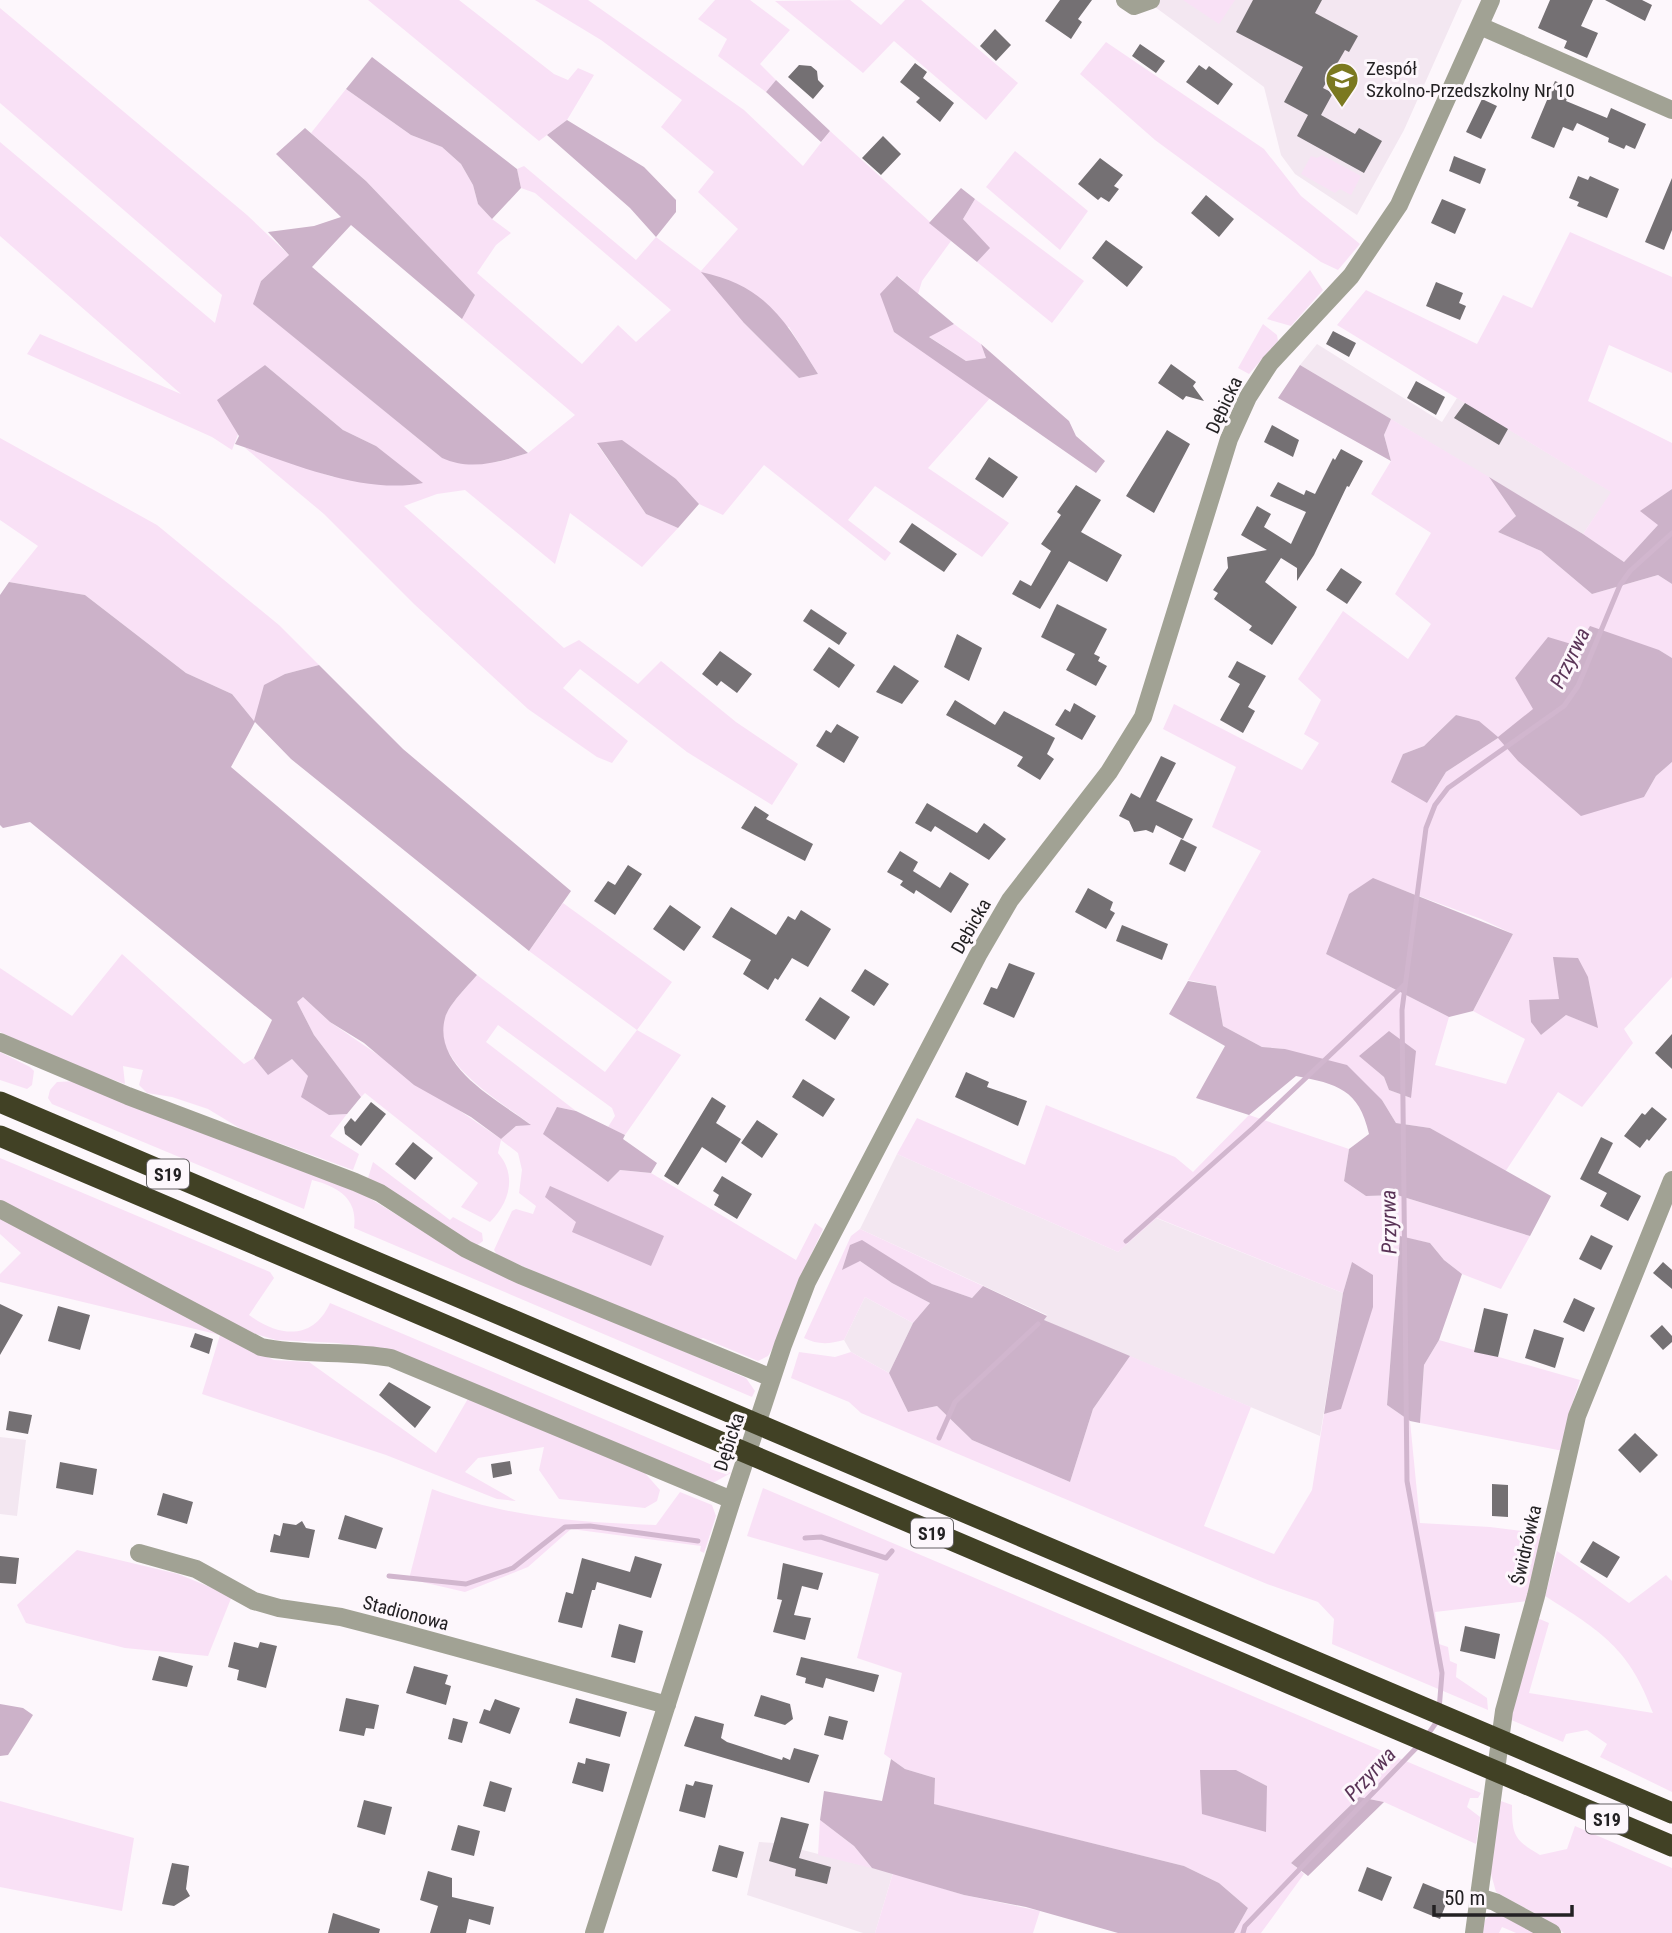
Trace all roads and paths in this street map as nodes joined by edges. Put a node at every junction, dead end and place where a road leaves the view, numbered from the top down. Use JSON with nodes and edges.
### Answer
{"nodes":[{"id":1,"x":1125,"y":0,"type":"edge"},
{"id":2,"x":1151,"y":0,"type":"edge"},
{"id":3,"x":1487,"y":2,"type":"edge"},
{"id":4,"x":1479,"y":26,"type":"junction"},
{"id":5,"x":1672,"y":110,"type":"edge"},
{"id":6,"x":0,"y":1042,"type":"edge"},
{"id":7,"x":0,"y":1102,"type":"edge"},
{"id":8,"x":0,"y":1136,"type":"edge"},
{"id":9,"x":1672,"y":1180,"type":"edge"},
{"id":10,"x":0,"y":1209,"type":"edge"},
{"id":11,"x":772,"y":1378,"type":"junction"},
{"id":12,"x":732,"y":1500,"type":"junction"},
{"id":13,"x":139,"y":1553,"type":"dead end"},
{"id":14,"x":667,"y":1705,"type":"junction"},
{"id":15,"x":1672,"y":1814,"type":"edge"},
{"id":16,"x":1672,"y":1846,"type":"edge"},
{"id":17,"x":1479,"y":1897,"type":"junction"},
{"id":18,"x":594,"y":1933,"type":"edge"},
{"id":19,"x":1474,"y":1933,"type":"edge"},
{"id":20,"x":1552,"y":1933,"type":"edge"}],
"edges":[{"from":1,"to":2,"type":"street"},
{"from":3,"to":4,"type":"street","name":"Dębicka"},
{"from":4,"to":5,"type":"street"},
{"from":4,"to":11,"type":"street","name":"Dębicka"},
{"from":6,"to":11,"type":"street"},
{"from":7,"to":15,"type":"highway","number":"S19"},
{"from":8,"to":16,"type":"highway","number":"S19"},
{"from":9,"to":17,"type":"street","name":"Świdrówka"},
{"from":10,"to":12,"type":"street"},
{"from":11,"to":12,"type":"street","name":"Dębicka"},
{"from":12,"to":14,"type":"street","name":"Dębicka"},
{"from":13,"to":14,"type":"street","name":"Stadionowa"},
{"from":14,"to":18,"type":"street","name":"Dębicka"},
{"from":17,"to":19,"type":"street","name":"Świdrówka"},
{"from":17,"to":20,"type":"street"}]}
